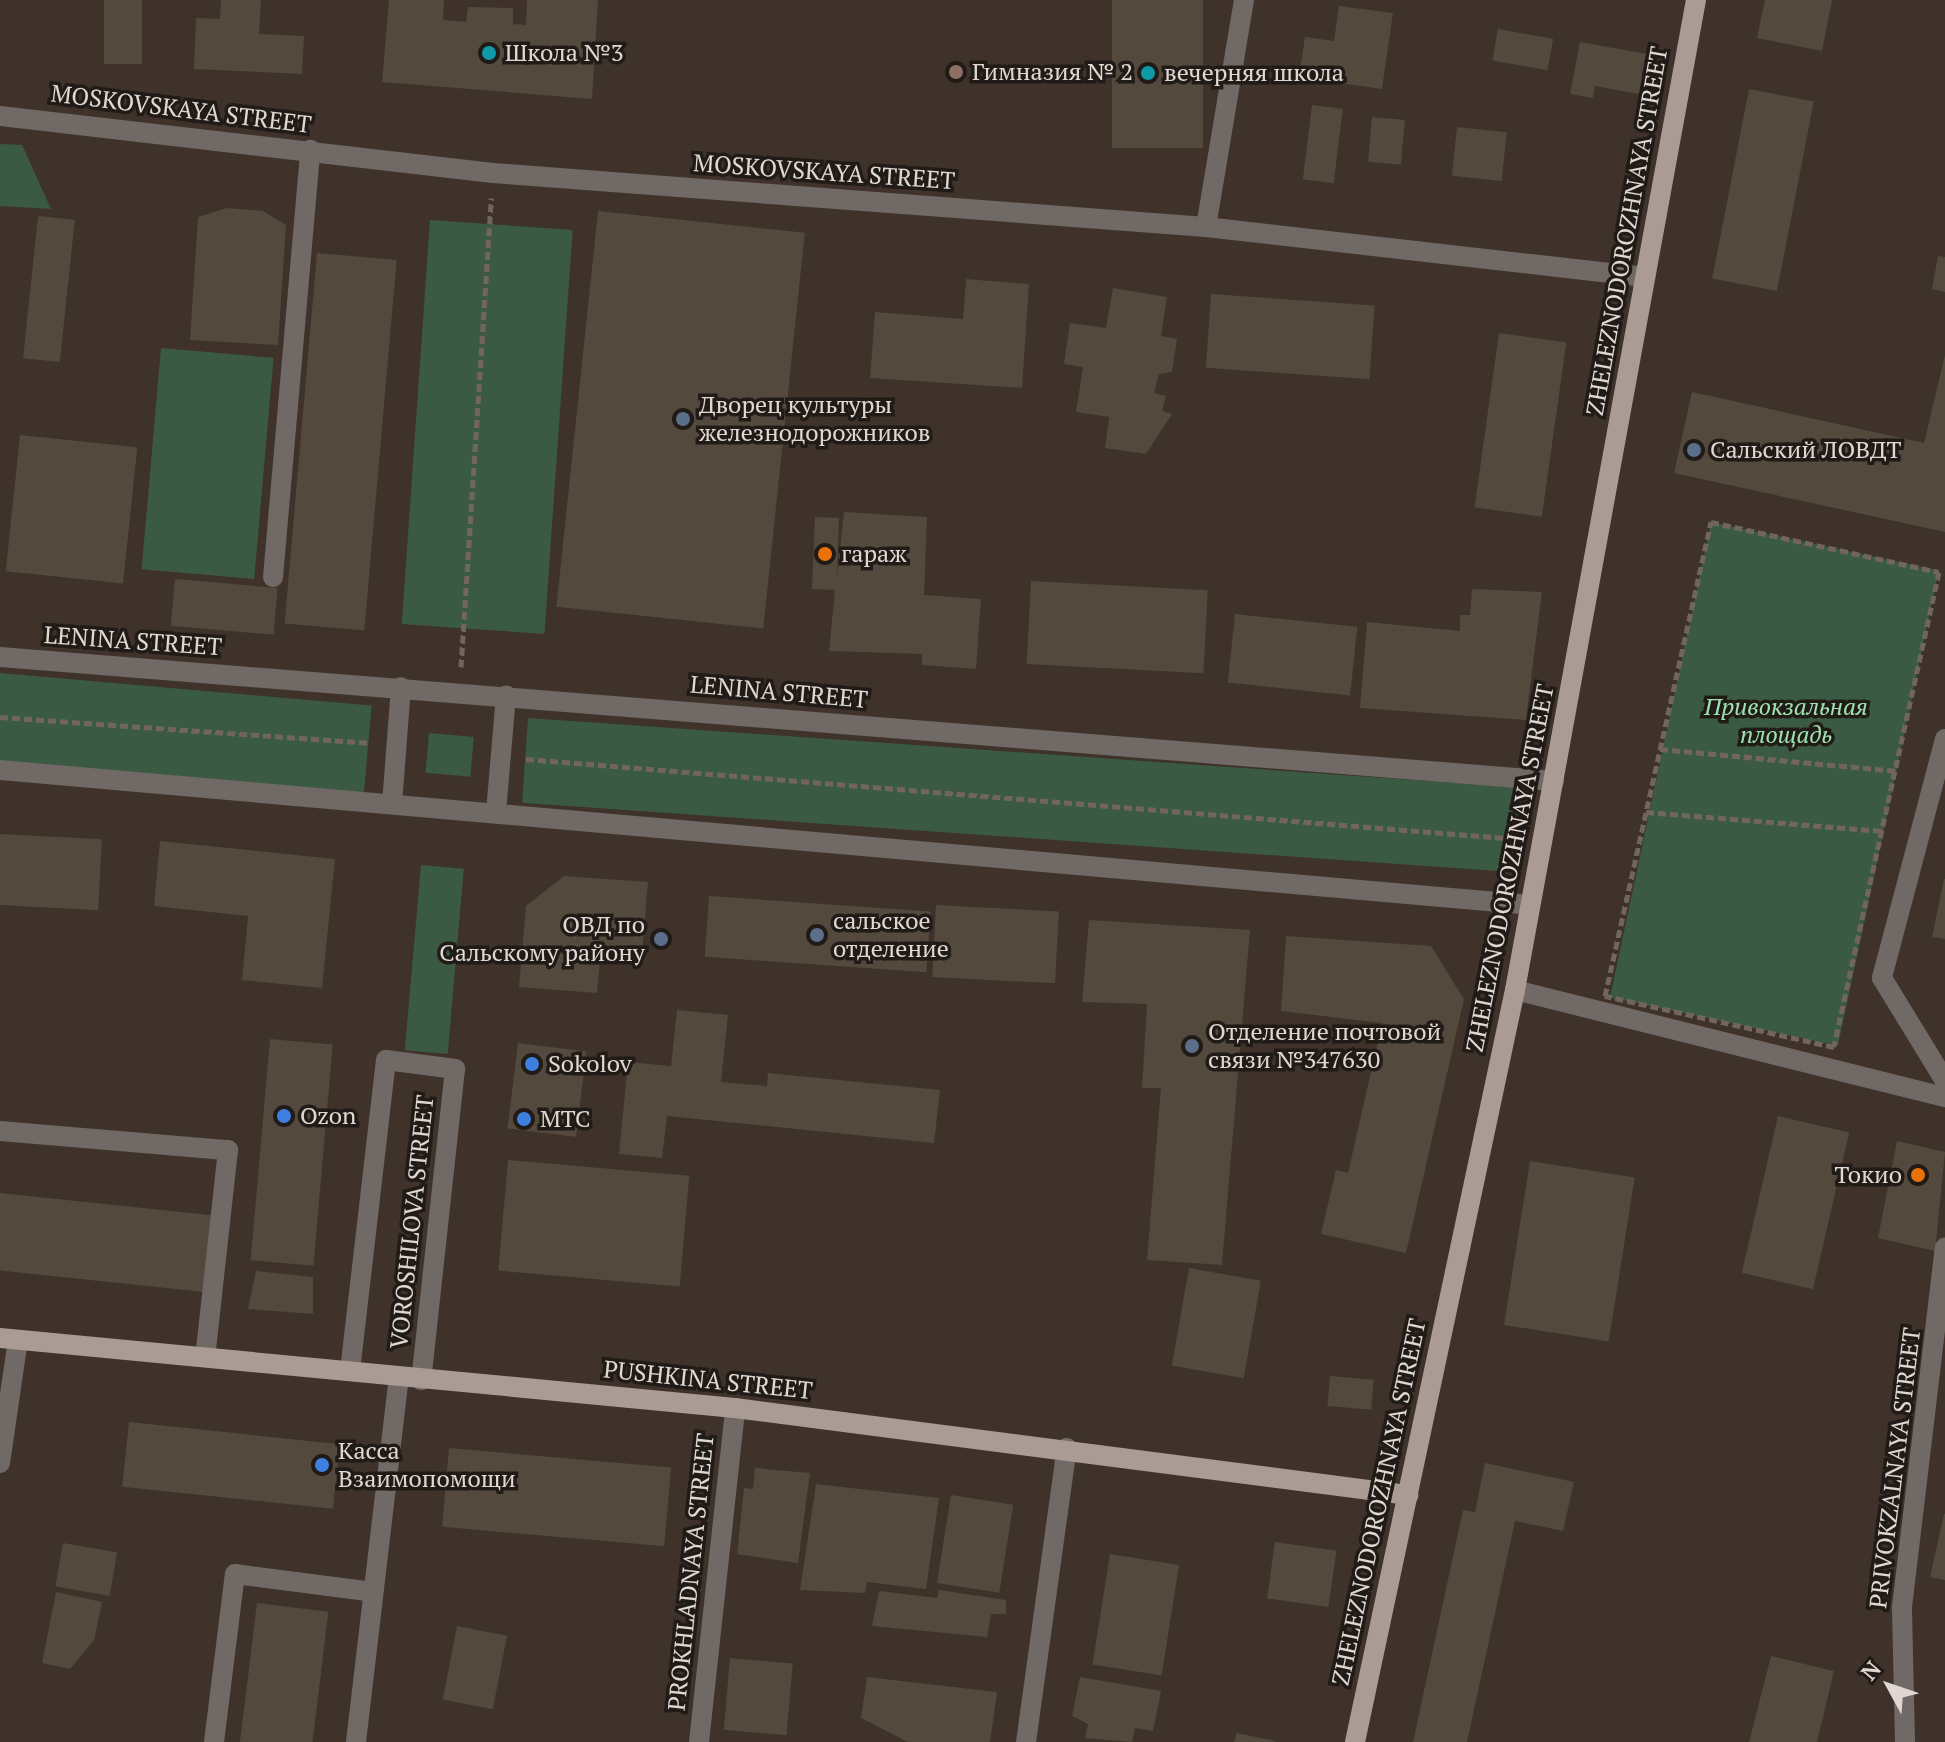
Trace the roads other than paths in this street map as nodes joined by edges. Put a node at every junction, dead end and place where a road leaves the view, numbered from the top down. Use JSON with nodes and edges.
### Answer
{"nodes":[{"id":1,"x":1244,"y":0,"type":"edge"},
{"id":2,"x":1696,"y":0,"type":"edge"},
{"id":3,"x":0,"y":116,"type":"edge"},
{"id":4,"x":310,"y":150,"type":"junction"},
{"id":5,"x":1206,"y":227,"type":"junction"},
{"id":6,"x":1645,"y":277,"type":"junction"},
{"id":7,"x":273,"y":577,"type":"dead end"},
{"id":8,"x":0,"y":657,"type":"edge"},
{"id":9,"x":401,"y":687,"type":"junction"},
{"id":10,"x":506,"y":695,"type":"junction"},
{"id":11,"x":1945,"y":739,"type":"edge"},
{"id":12,"x":0,"y":770,"type":"edge"},
{"id":13,"x":1554,"y":781,"type":"junction"},
{"id":14,"x":392,"y":804,"type":"junction"},
{"id":15,"x":496,"y":812,"type":"junction"},
{"id":16,"x":1530,"y":905,"type":"junction"},
{"id":17,"x":1515,"y":990,"type":"junction"},
{"id":18,"x":1945,"y":1081,"type":"edge"},
{"id":19,"x":1945,"y":1097,"type":"edge"},
{"id":20,"x":0,"y":1131,"type":"edge"},
{"id":21,"x":1945,"y":1248,"type":"edge"},
{"id":22,"x":9,"y":1339,"type":"edge"},
{"id":23,"x":205,"y":1357,"type":"junction"},
{"id":24,"x":350,"y":1371,"type":"junction"},
{"id":25,"x":399,"y":1377,"type":"junction"},
{"id":26,"x":421,"y":1380,"type":"junction"},
{"id":27,"x":735,"y":1408,"type":"junction"},
{"id":28,"x":1067,"y":1448,"type":"junction"},
{"id":29,"x":0,"y":1463,"type":"edge"},
{"id":30,"x":1408,"y":1495,"type":"junction"},
{"id":31,"x":373,"y":1592,"type":"junction"},
{"id":32,"x":214,"y":1742,"type":"edge"},
{"id":33,"x":356,"y":1742,"type":"edge"},
{"id":34,"x":699,"y":1742,"type":"edge"},
{"id":35,"x":1026,"y":1742,"type":"edge"},
{"id":36,"x":1355,"y":1742,"type":"edge"},
{"id":37,"x":1905,"y":1742,"type":"edge"}],
"edges":[{"from":1,"to":5,"type":"street"},
{"from":2,"to":6,"type":"main road","name":"ZHELEZNODOROZHNAYA STREET"},
{"from":3,"to":4,"type":"street","name":"MOSKOVSKAYA STREET"},
{"from":4,"to":5,"type":"street","name":"MOSKOVSKAYA STREET"},
{"from":4,"to":7,"type":"street"},
{"from":5,"to":6,"type":"street","name":"MOSKOVSKAYA STREET"},
{"from":6,"to":13,"type":"main road","name":"ZHELEZNODOROZHNAYA STREET"},
{"from":8,"to":9,"type":"street","name":"LENINA STREET"},
{"from":9,"to":10,"type":"street","name":"LENINA STREET"},
{"from":9,"to":14,"type":"street"},
{"from":10,"to":13,"type":"street","name":"LENINA STREET"},
{"from":10,"to":15,"type":"street"},
{"from":11,"to":18,"type":"street"},
{"from":12,"to":14,"type":"street"},
{"from":13,"to":16,"type":"main road","name":"ZHELEZNODOROZHNAYA STREET"},
{"from":14,"to":15,"type":"street"},
{"from":15,"to":16,"type":"street"},
{"from":16,"to":17,"type":"main road","name":"ZHELEZNODOROZHNAYA STREET"},
{"from":17,"to":19,"type":"street"},
{"from":17,"to":30,"type":"main road","name":"ZHELEZNODOROZHNAYA STREET"},
{"from":20,"to":23,"type":"street"},
{"from":21,"to":37,"type":"street","name":"PRIVOKZALNAYA STREET"},
{"from":22,"to":23,"type":"main road","name":"PUSHKINA STREET"},
{"from":22,"to":29,"type":"street"},
{"from":23,"to":24,"type":"main road","name":"PUSHKINA STREET"},
{"from":24,"to":25,"type":"main road","name":"PUSHKINA STREET"},
{"from":24,"to":26,"type":"street","name":"VOROSHILOVA STREET"},
{"from":25,"to":26,"type":"main road","name":"PUSHKINA STREET"},
{"from":25,"to":31,"type":"street","name":"VOROSHILOVA STREET"},
{"from":26,"to":27,"type":"main road","name":"PUSHKINA STREET"},
{"from":27,"to":28,"type":"main road","name":"PUSHKINA STREET"},
{"from":27,"to":34,"type":"street","name":"PROKHLADNAYA STREET"},
{"from":28,"to":30,"type":"main road","name":"PUSHKINA STREET"},
{"from":28,"to":35,"type":"street"},
{"from":30,"to":36,"type":"main road","name":"ZHELEZNODOROZHNAYA STREET"},
{"from":31,"to":32,"type":"street"},
{"from":31,"to":33,"type":"street","name":"VOROSHILOVA STREET"}]}
